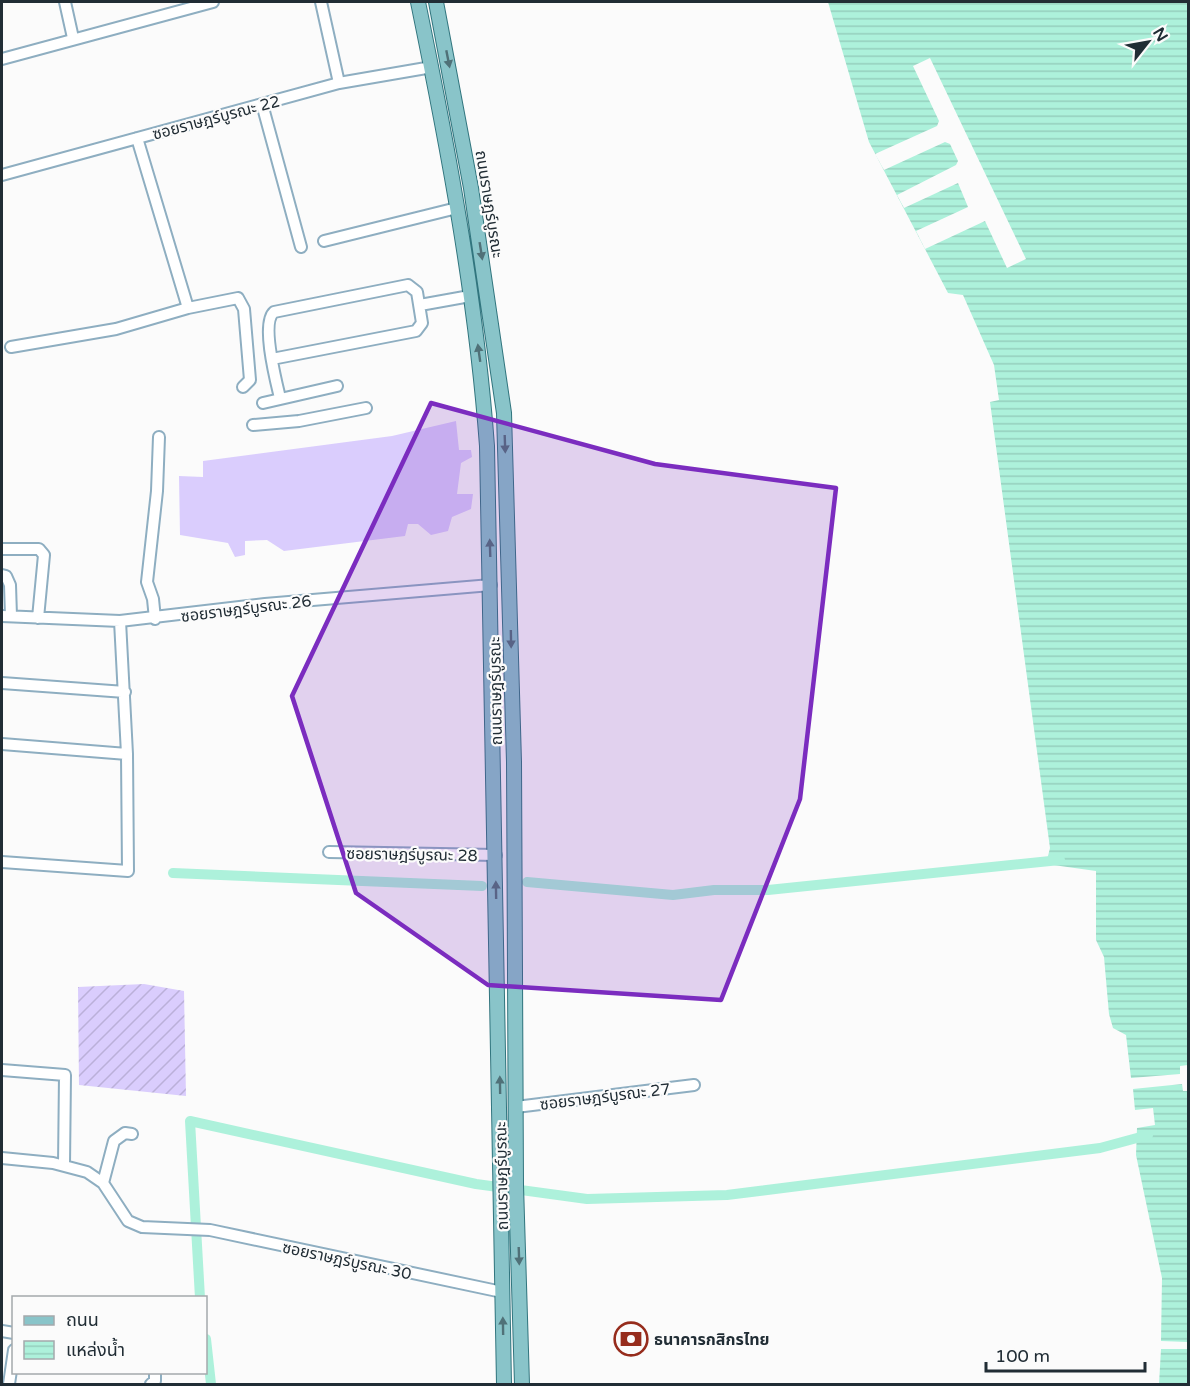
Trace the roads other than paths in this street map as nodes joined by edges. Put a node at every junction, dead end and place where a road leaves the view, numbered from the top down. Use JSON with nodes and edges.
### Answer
{"nodes":[{"id":1,"x":65,"y":2,"type":"edge"},
{"id":2,"x":213,"y":2,"type":"edge"},
{"id":3,"x":321,"y":2,"type":"edge"},
{"id":4,"x":418,"y":2,"type":"edge"},
{"id":5,"x":436,"y":2,"type":"edge"},
{"id":6,"x":73,"y":38,"type":"junction"},
{"id":7,"x":2,"y":59,"type":"edge"},
{"id":8,"x":432,"y":67,"type":"junction"},
{"id":9,"x":339,"y":83,"type":"junction"},
{"id":10,"x":262,"y":104,"type":"junction"},
{"id":11,"x":137,"y":138,"type":"junction"},
{"id":12,"x":2,"y":175,"type":"edge"},
{"id":13,"x":457,"y":208,"type":"junction"},
{"id":14,"x":324,"y":241,"type":"dead end"},
{"id":15,"x":301,"y":246,"type":"dead end"},
{"id":16,"x":470,"y":296,"type":"junction"},
{"id":17,"x":420,"y":305,"type":"junction"},
{"id":18,"x":188,"y":308,"type":"junction"},
{"id":19,"x":10,"y":347,"type":"dead end"},
{"id":20,"x":272,"y":359,"type":"junction"},
{"id":21,"x":337,"y":386,"type":"dead end"},
{"id":22,"x":243,"y":387,"type":"dead end"},
{"id":23,"x":280,"y":398,"type":"junction"},
{"id":24,"x":263,"y":402,"type":"dead end"},
{"id":25,"x":366,"y":408,"type":"dead end"},
{"id":26,"x":253,"y":425,"type":"dead end"},
{"id":27,"x":159,"y":436,"type":"dead end"},
{"id":28,"x":2,"y":549,"type":"edge"},
{"id":29,"x":2,"y":575,"type":"edge"},
{"id":30,"x":491,"y":585,"type":"junction"},
{"id":31,"x":6,"y":616,"type":"edge"},
{"id":32,"x":38,"y":618,"type":"junction"},
{"id":33,"x":155,"y":618,"type":"junction"},
{"id":34,"x":120,"y":621,"type":"junction"},
{"id":35,"x":2,"y":683,"type":"edge"},
{"id":36,"x":125,"y":692,"type":"junction"},
{"id":37,"x":2,"y":744,"type":"edge"},
{"id":38,"x":127,"y":754,"type":"junction"},
{"id":39,"x":329,"y":852,"type":"dead end"},
{"id":40,"x":496,"y":855,"type":"junction"},
{"id":41,"x":2,"y":862,"type":"edge"},
{"id":42,"x":2,"y":1070,"type":"edge"},
{"id":43,"x":694,"y":1085,"type":"dead end"},
{"id":44,"x":516,"y":1107,"type":"junction"},
{"id":45,"x":132,"y":1134,"type":"dead end"},
{"id":46,"x":2,"y":1158,"type":"edge"},
{"id":47,"x":64,"y":1165,"type":"junction"},
{"id":48,"x":104,"y":1183,"type":"junction"},
{"id":49,"x":502,"y":1293,"type":"junction"},
{"id":50,"x":12,"y":1364,"type":"edge"},
{"id":51,"x":9,"y":1384,"type":"edge"},
{"id":52,"x":504,"y":1384,"type":"edge"},
{"id":53,"x":522,"y":1384,"type":"edge"}],
"edges":[{"from":1,"to":6,"type":"street"},
{"from":2,"to":6,"type":"street"},
{"from":3,"to":9,"type":"street"},
{"from":4,"to":8,"type":"main road","name":"ถนนราษฎร์บูรณะ"},
{"from":5,"to":44,"type":"main road","name":"ถนนราษฎร์บูรณะ","one_way":true},
{"from":6,"to":7,"type":"street"},
{"from":8,"to":9,"type":"street","name":"ซอยราษฎร์บูรณะ 22"},
{"from":8,"to":13,"type":"main road","name":"ถนนราษฎร์บูรณะ"},
{"from":9,"to":10,"type":"street","name":"ซอยราษฎร์บูรณะ 22"},
{"from":10,"to":11,"type":"street","name":"ซอยราษฎร์บูรณะ 22"},
{"from":10,"to":15,"type":"street"},
{"from":11,"to":12,"type":"street","name":"ซอยราษฎร์บูรณะ 22"},
{"from":11,"to":18,"type":"street"},
{"from":13,"to":14,"type":"street"},
{"from":13,"to":16,"type":"main road","name":"ถนนราษฎร์บูรณะ"},
{"from":16,"to":17,"type":"street"},
{"from":30,"to":16,"type":"main road","name":"ถนนราษฎร์บูรณะ","one_way":true},
{"from":17,"to":20,"type":"street"},
{"from":17,"to":20,"type":"street"},
{"from":18,"to":19,"type":"street"},
{"from":18,"to":22,"type":"street"},
{"from":20,"to":23,"type":"street"},
{"from":21,"to":23,"type":"street"},
{"from":23,"to":24,"type":"street"},
{"from":25,"to":26,"type":"street"},
{"from":27,"to":33,"type":"street"},
{"from":28,"to":32,"type":"street"},
{"from":29,"to":31,"type":"street"},
{"from":30,"to":33,"type":"street","name":"ซอยราษฎร์บูรณะ 26"},
{"from":30,"to":40,"type":"main road","name":"ถนนราษฎร์บูรณะ"},
{"from":31,"to":32,"type":"street","name":"ซอยราษฎร์บูรณะ 26"},
{"from":32,"to":34,"type":"street","name":"ซอยราษฎร์บูรณะ 26"},
{"from":33,"to":34,"type":"street","name":"ซอยราษฎร์บูรณะ 26"},
{"from":34,"to":36,"type":"street"},
{"from":35,"to":36,"type":"street"},
{"from":36,"to":38,"type":"street"},
{"from":37,"to":38,"type":"street"},
{"from":38,"to":41,"type":"street"},
{"from":39,"to":40,"type":"street","name":"ซอยราษฎร์บูรณะ 28"},
{"from":49,"to":40,"type":"main road","name":"ถนนราษฎร์บูรณะ","one_way":true},
{"from":42,"to":47,"type":"street"},
{"from":43,"to":44,"type":"street","name":"ซอยราษฎร์บูรณะ 27"},
{"from":44,"to":53,"type":"main road","name":"ถนนราษฎร์บูรณะ","one_way":true},
{"from":45,"to":48,"type":"street"},
{"from":46,"to":47,"type":"street"},
{"from":47,"to":48,"type":"street"},
{"from":48,"to":49,"type":"street","name":"ซอยราษฎร์บูรณะ 30"},
{"from":52,"to":49,"type":"main road","name":"ถนนราษฎร์บูรณะ","one_way":true},
{"from":50,"to":51,"type":"street"}]}
